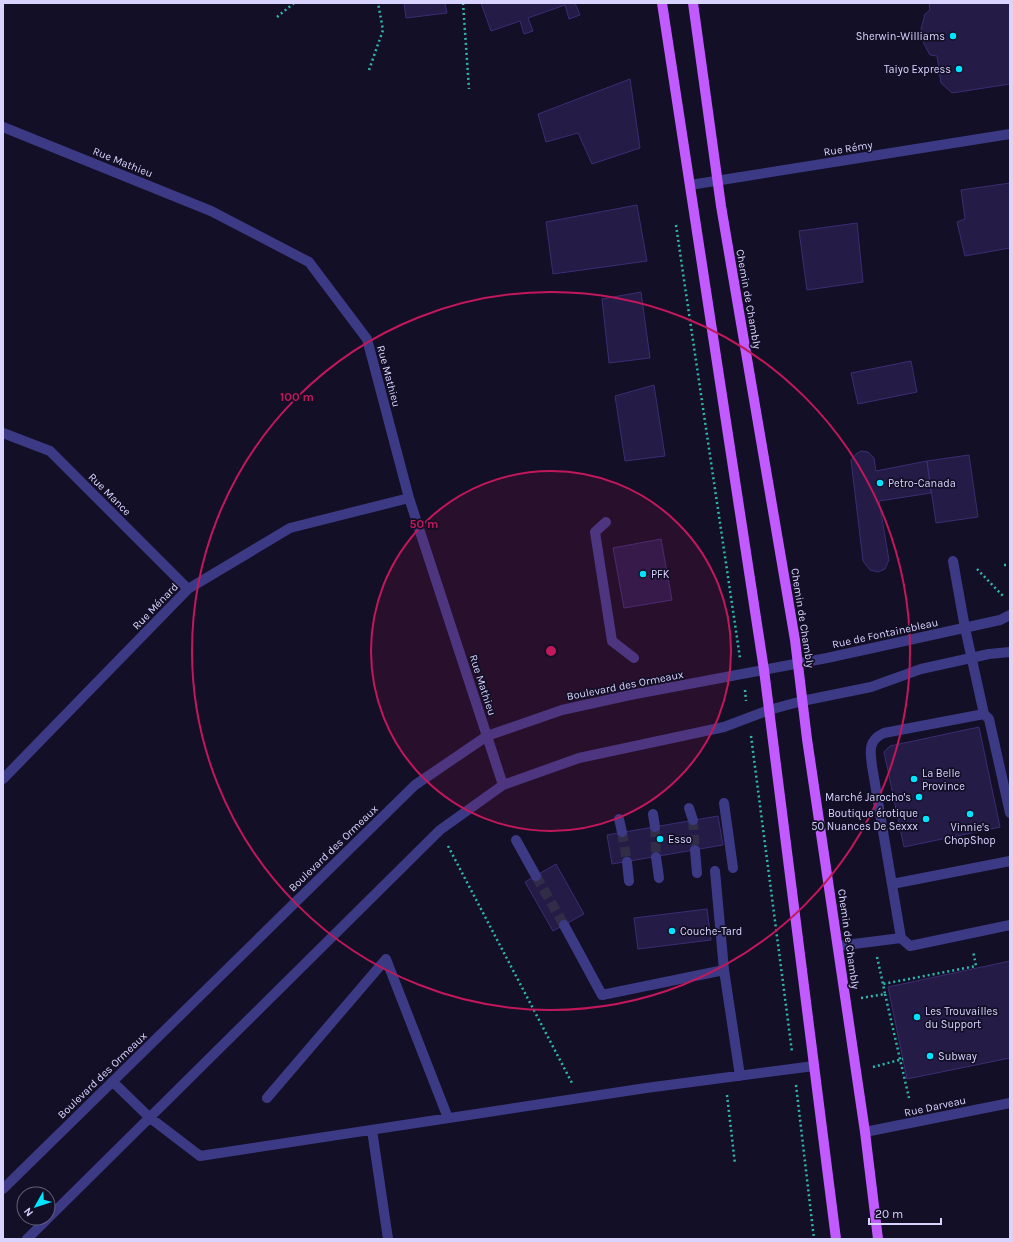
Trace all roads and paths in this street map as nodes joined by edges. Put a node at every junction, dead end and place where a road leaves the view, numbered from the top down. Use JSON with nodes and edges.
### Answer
{"nodes":[{"id":1,"x":294,"y":3,"type":"edge"},
{"id":2,"x":378,"y":3,"type":"edge"},
{"id":3,"x":462,"y":3,"type":"edge"},
{"id":4,"x":662,"y":3,"type":"edge"},
{"id":5,"x":693,"y":3,"type":"edge"},
{"id":6,"x":277,"y":17,"type":"dead end"},
{"id":7,"x":369,"y":70,"type":"dead end"},
{"id":8,"x":469,"y":89,"type":"dead end"},
{"id":9,"x":3,"y":127,"type":"edge"},
{"id":10,"x":1010,"y":134,"type":"edge"},
{"id":11,"x":718,"y":181,"type":"junction"},
{"id":12,"x":690,"y":185,"type":"junction"},
{"id":13,"x":676,"y":223,"type":"dead end"},
{"id":14,"x":3,"y":433,"type":"edge"},
{"id":15,"x":409,"y":498,"type":"junction"},
{"id":16,"x":606,"y":522,"type":"dead end"},
{"id":17,"x":953,"y":561,"type":"dead end"},
{"id":18,"x":1004,"y":565,"type":"dead end"},
{"id":19,"x":1010,"y":565,"type":"edge"},
{"id":20,"x":977,"y":569,"type":"dead end"},
{"id":21,"x":188,"y":589,"type":"junction"},
{"id":22,"x":1003,"y":596,"type":"dead end"},
{"id":23,"x":1010,"y":615,"type":"edge"},
{"id":24,"x":965,"y":628,"type":"junction"},
{"id":25,"x":1010,"y":652,"type":"edge"},
{"id":26,"x":634,"y":658,"type":"dead end"},
{"id":27,"x":972,"y":658,"type":"junction"},
{"id":28,"x":798,"y":664,"type":"junction"},
{"id":29,"x":764,"y":670,"type":"junction"},
{"id":30,"x":742,"y":675,"type":"junction"},
{"id":31,"x":802,"y":701,"type":"junction"},
{"id":32,"x":769,"y":710,"type":"junction"},
{"id":33,"x":984,"y":714,"type":"junction"},
{"id":34,"x":749,"y":718,"type":"junction"},
{"id":35,"x":487,"y":736,"type":"junction"},
{"id":36,"x":3,"y":779,"type":"edge"},
{"id":37,"x":503,"y":785,"type":"junction"},
{"id":38,"x":724,"y":803,"type":"dead end"},
{"id":39,"x":689,"y":808,"type":"dead end"},
{"id":40,"x":1010,"y":812,"type":"edge"},
{"id":41,"x":653,"y":814,"type":"dead end"},
{"id":42,"x":619,"y":819,"type":"dead end"},
{"id":43,"x":693,"y":820,"type":"tunnel mouth"},
{"id":44,"x":655,"y":827,"type":"tunnel mouth"},
{"id":45,"x":440,"y":830,"type":"junction"},
{"id":46,"x":622,"y":832,"type":"tunnel mouth"},
{"id":47,"x":516,"y":840,"type":"dead end"},
{"id":48,"x":695,"y":850,"type":"tunnel mouth"},
{"id":49,"x":656,"y":857,"type":"tunnel mouth"},
{"id":50,"x":1010,"y":861,"type":"edge"},
{"id":51,"x":627,"y":862,"type":"tunnel mouth"},
{"id":52,"x":733,"y":868,"type":"dead end"},
{"id":53,"x":715,"y":871,"type":"dead end"},
{"id":54,"x":697,"y":873,"type":"dead end"},
{"id":55,"x":536,"y":876,"type":"tunnel mouth"},
{"id":56,"x":659,"y":878,"type":"dead end"},
{"id":57,"x":629,"y":881,"type":"dead end"},
{"id":58,"x":892,"y":884,"type":"junction"},
{"id":59,"x":564,"y":925,"type":"tunnel mouth"},
{"id":60,"x":1010,"y":925,"type":"edge"},
{"id":61,"x":901,"y":938,"type":"junction"},
{"id":62,"x":874,"y":941,"type":"junction"},
{"id":63,"x":838,"y":946,"type":"junction"},
{"id":64,"x":976,"y":966,"type":"dead end"},
{"id":65,"x":724,"y":970,"type":"junction"},
{"id":66,"x":883,"y":984,"type":"junction"},
{"id":67,"x":885,"y":994,"type":"junction"},
{"id":68,"x":861,"y":998,"type":"dead end"},
{"id":69,"x":902,"y":1060,"type":"junction"},
{"id":70,"x":814,"y":1066,"type":"junction"},
{"id":71,"x":870,"y":1068,"type":"dead end"},
{"id":72,"x":794,"y":1069,"type":"junction"},
{"id":73,"x":740,"y":1076,"type":"junction"},
{"id":74,"x":725,"y":1078,"type":"junction"},
{"id":75,"x":113,"y":1082,"type":"junction"},
{"id":76,"x":267,"y":1098,"type":"dead end"},
{"id":77,"x":909,"y":1098,"type":"dead end"},
{"id":78,"x":575,"y":1099,"type":"junction"},
{"id":79,"x":1010,"y":1103,"type":"edge"},
{"id":80,"x":149,"y":1117,"type":"junction"},
{"id":81,"x":448,"y":1118,"type":"junction"},
{"id":82,"x":372,"y":1130,"type":"junction"},
{"id":83,"x":865,"y":1132,"type":"junction"},
{"id":84,"x":735,"y":1164,"type":"dead end"},
{"id":85,"x":3,"y":1189,"type":"edge"},
{"id":86,"x":28,"y":1239,"type":"edge"},
{"id":87,"x":388,"y":1239,"type":"edge"},
{"id":88,"x":814,"y":1239,"type":"edge"},
{"id":89,"x":836,"y":1239,"type":"edge"},
{"id":90,"x":878,"y":1239,"type":"edge"}],
"edges":[{"from":1,"to":6,"type":"path"},
{"from":2,"to":7,"type":"path"},
{"from":3,"to":8,"type":"path"},
{"from":4,"to":12,"type":"main road"},
{"from":5,"to":11,"type":"main road","name":"Chemin de Chambly"},
{"from":9,"to":15,"type":"street","name":"Rue Mathieu"},
{"from":10,"to":11,"type":"street","name":"Rue Rémy"},
{"from":11,"to":12,"type":"street","name":"Rue Rémy"},
{"from":11,"to":28,"type":"main road","name":"Chemin de Chambly"},
{"from":12,"to":29,"type":"main road"},
{"from":13,"to":30,"type":"path"},
{"from":14,"to":21,"type":"street","name":"Rue Mance"},
{"from":15,"to":21,"type":"street","name":"Rue Ménard"},
{"from":15,"to":35,"type":"street","name":"Rue Mathieu"},
{"from":16,"to":26,"type":"street"},
{"from":17,"to":24,"type":"street"},
{"from":18,"to":19,"type":"path"},
{"from":20,"to":22,"type":"path"},
{"from":21,"to":36,"type":"street","name":"Rue Ménard"},
{"from":23,"to":24,"type":"street","name":"Rue de Fontainebleau"},
{"from":24,"to":27,"type":"street"},
{"from":24,"to":28,"type":"street","name":"Rue de Fontainebleau"},
{"from":25,"to":27,"type":"street"},
{"from":27,"to":31,"type":"street"},
{"from":27,"to":33,"type":"street"},
{"from":28,"to":29,"type":"street","name":"Rue de Fontainebleau"},
{"from":28,"to":31,"type":"main road","name":"Chemin de Chambly"},
{"from":29,"to":30,"type":"street","name":"Boulevard des Ormeaux"},
{"from":29,"to":32,"type":"main road"},
{"from":30,"to":34,"type":"path"},
{"from":30,"to":35,"type":"street","name":"Boulevard des Ormeaux"},
{"from":31,"to":32,"type":"street"},
{"from":31,"to":63,"type":"main road","name":"Chemin de Chambly"},
{"from":32,"to":34,"type":"street"},
{"from":32,"to":70,"type":"main road"},
{"from":33,"to":40,"type":"street"},
{"from":33,"to":58,"type":"street"},
{"from":34,"to":37,"type":"street"},
{"from":34,"to":72,"type":"path"},
{"from":35,"to":37,"type":"street","name":"Rue Mathieu"},
{"from":35,"to":75,"type":"street","name":"Boulevard des Ormeaux"},
{"from":37,"to":45,"type":"street"},
{"from":38,"to":52,"type":"street"},
{"from":39,"to":43,"type":"street"},
{"from":41,"to":44,"type":"street"},
{"from":42,"to":46,"type":"street"},
{"from":45,"to":78,"type":"path"},
{"from":45,"to":80,"type":"street"},
{"from":47,"to":55,"type":"street"},
{"from":48,"to":54,"type":"street"},
{"from":49,"to":56,"type":"street"},
{"from":50,"to":58,"type":"street"},
{"from":51,"to":57,"type":"street"},
{"from":53,"to":65,"type":"street"},
{"from":58,"to":61,"type":"street"},
{"from":59,"to":65,"type":"street"},
{"from":60,"to":61,"type":"street"},
{"from":61,"to":62,"type":"street"},
{"from":62,"to":63,"type":"street"},
{"from":62,"to":66,"type":"path"},
{"from":63,"to":83,"type":"main road","name":"Chemin de Chambly"},
{"from":64,"to":66,"type":"path"},
{"from":65,"to":73,"type":"street"},
{"from":66,"to":67,"type":"path"},
{"from":67,"to":68,"type":"path"},
{"from":67,"to":69,"type":"path"},
{"from":69,"to":71,"type":"path"},
{"from":69,"to":77,"type":"path"},
{"from":70,"to":72,"type":"street"},
{"from":70,"to":89,"type":"main road"},
{"from":72,"to":73,"type":"street"},
{"from":72,"to":88,"type":"path"},
{"from":73,"to":74,"type":"street"},
{"from":74,"to":78,"type":"street"},
{"from":74,"to":84,"type":"path"},
{"from":75,"to":80,"type":"street"},
{"from":75,"to":85,"type":"street","name":"Boulevard des Ormeaux"},
{"from":76,"to":81,"type":"street"},
{"from":78,"to":81,"type":"street"},
{"from":79,"to":83,"type":"street","name":"Rue Darveau"},
{"from":80,"to":82,"type":"street"},
{"from":80,"to":86,"type":"street"},
{"from":81,"to":82,"type":"street"},
{"from":82,"to":87,"type":"street"},
{"from":83,"to":90,"type":"main road","name":"Chemin de Chambly"}]}
